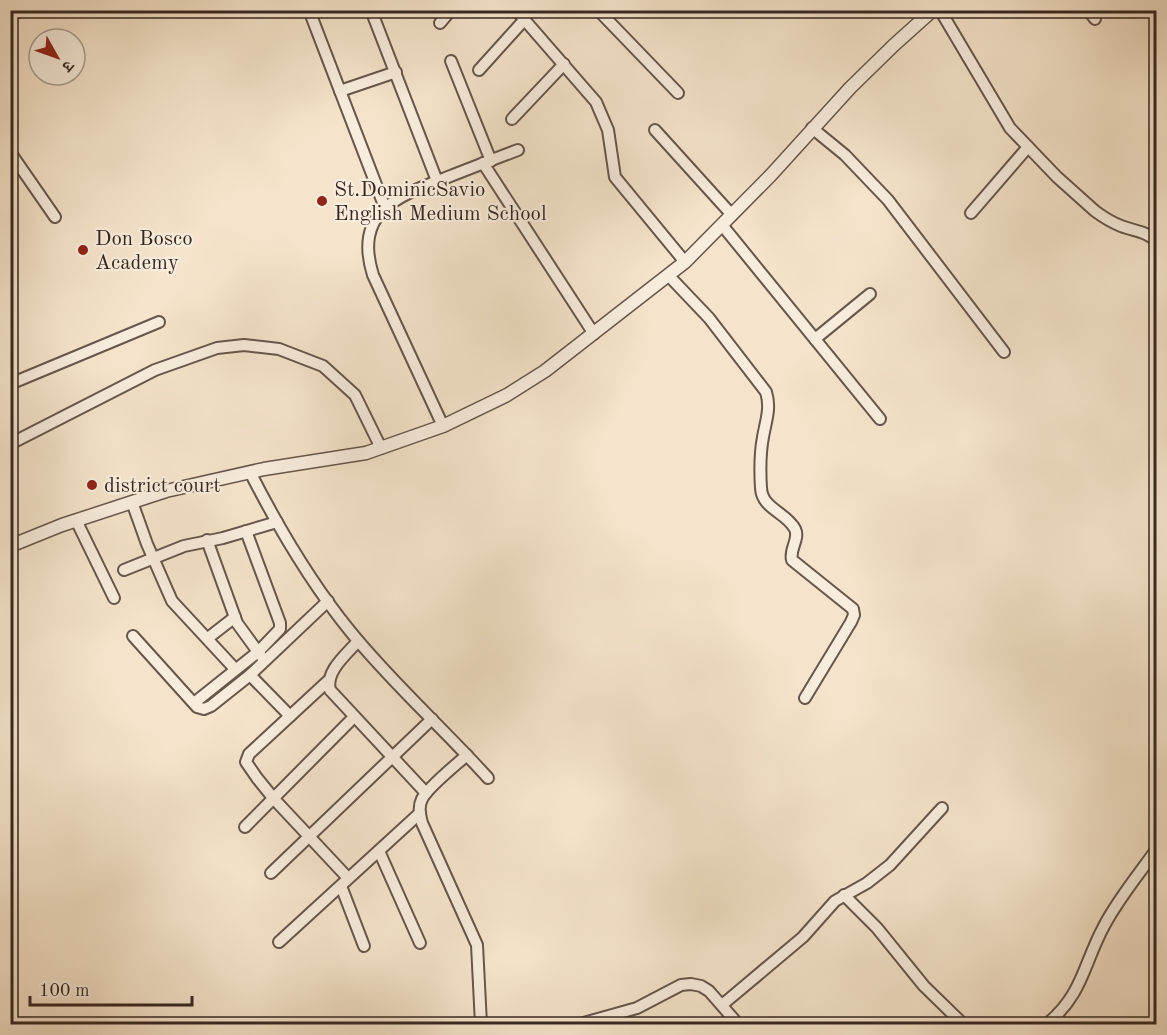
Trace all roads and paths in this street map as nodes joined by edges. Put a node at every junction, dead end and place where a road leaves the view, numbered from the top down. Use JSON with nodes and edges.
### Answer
{"nodes":[{"id":1,"x":309,"y":10,"type":"edge"},
{"id":2,"x":371,"y":10,"type":"edge"},
{"id":3,"x":451,"y":10,"type":"edge"},
{"id":4,"x":516,"y":10,"type":"edge"},
{"id":5,"x":598,"y":10,"type":"edge"},
{"id":6,"x":933,"y":10,"type":"edge"},
{"id":7,"x":940,"y":10,"type":"edge"},
{"id":8,"x":525,"y":19,"type":"junction"},
{"id":9,"x":440,"y":23,"type":"dead end"},
{"id":10,"x":451,"y":60,"type":"dead end"},
{"id":11,"x":564,"y":64,"type":"junction"},
{"id":12,"x":479,"y":70,"type":"dead end"},
{"id":13,"x":396,"y":72,"type":"junction"},
{"id":14,"x":340,"y":91,"type":"junction"},
{"id":15,"x":678,"y":93,"type":"dead end"},
{"id":16,"x":512,"y":119,"type":"dead end"},
{"id":17,"x":812,"y":129,"type":"junction"},
{"id":18,"x":656,"y":130,"type":"dead end"},
{"id":19,"x":1028,"y":147,"type":"junction"},
{"id":20,"x":518,"y":150,"type":"dead end"},
{"id":21,"x":10,"y":152,"type":"edge"},
{"id":22,"x":487,"y":162,"type":"junction"},
{"id":23,"x":437,"y":181,"type":"junction"},
{"id":24,"x":385,"y":208,"type":"junction"},
{"id":25,"x":971,"y":213,"type":"dead end"},
{"id":26,"x":732,"y":215,"type":"junction"},
{"id":27,"x":55,"y":217,"type":"dead end"},
{"id":28,"x":722,"y":225,"type":"junction"},
{"id":29,"x":1156,"y":241,"type":"edge"},
{"id":30,"x":685,"y":262,"type":"junction"},
{"id":31,"x":669,"y":276,"type":"junction"},
{"id":32,"x":870,"y":294,"type":"dead end"},
{"id":33,"x":159,"y":322,"type":"dead end"},
{"id":34,"x":594,"y":334,"type":"junction"},
{"id":35,"x":815,"y":339,"type":"junction"},
{"id":36,"x":1004,"y":352,"type":"dead end"},
{"id":37,"x":10,"y":384,"type":"edge"},
{"id":38,"x":880,"y":419,"type":"dead end"},
{"id":39,"x":443,"y":426,"type":"junction"},
{"id":40,"x":10,"y":444,"type":"edge"},
{"id":41,"x":374,"y":451,"type":"junction"},
{"id":42,"x":250,"y":472,"type":"junction"},
{"id":43,"x":132,"y":502,"type":"junction"},
{"id":44,"x":76,"y":520,"type":"junction"},
{"id":45,"x":277,"y":522,"type":"junction"},
{"id":46,"x":246,"y":531,"type":"junction"},
{"id":47,"x":207,"y":540,"type":"junction"},
{"id":48,"x":10,"y":546,"type":"edge"},
{"id":49,"x":153,"y":558,"type":"junction"},
{"id":50,"x":124,"y":570,"type":"dead end"},
{"id":51,"x":114,"y":598,"type":"dead end"},
{"id":52,"x":328,"y":602,"type":"junction"},
{"id":53,"x":235,"y":617,"type":"junction"},
{"id":54,"x":133,"y":636,"type":"dead end"},
{"id":55,"x":208,"y":638,"type":"junction"},
{"id":56,"x":358,"y":641,"type":"junction"},
{"id":57,"x":258,"y":652,"type":"junction"},
{"id":58,"x":265,"y":661,"type":"junction"},
{"id":59,"x":235,"y":669,"type":"junction"},
{"id":60,"x":250,"y":675,"type":"junction"},
{"id":61,"x":328,"y":681,"type":"junction"},
{"id":62,"x":806,"y":698,"type":"dead end"},
{"id":63,"x":194,"y":703,"type":"junction"},
{"id":64,"x":290,"y":716,"type":"junction"},
{"id":65,"x":354,"y":717,"type":"junction"},
{"id":66,"x":432,"y":719,"type":"junction"},
{"id":67,"x":467,"y":755,"type":"junction"},
{"id":68,"x":392,"y":757,"type":"junction"},
{"id":69,"x":488,"y":778,"type":"dead end"},
{"id":70,"x":426,"y":793,"type":"junction"},
{"id":71,"x":274,"y":799,"type":"junction"},
{"id":72,"x":942,"y":808,"type":"dead end"},
{"id":73,"x":420,"y":813,"type":"junction"},
{"id":74,"x":245,"y":827,"type":"dead end"},
{"id":75,"x":309,"y":837,"type":"junction"},
{"id":76,"x":1156,"y":850,"type":"edge"},
{"id":77,"x":379,"y":851,"type":"junction"},
{"id":78,"x":271,"y":873,"type":"dead end"},
{"id":79,"x":345,"y":882,"type":"junction"},
{"id":80,"x":844,"y":895,"type":"junction"},
{"id":81,"x":279,"y":942,"type":"dead end"},
{"id":82,"x":420,"y":943,"type":"dead end"},
{"id":83,"x":364,"y":946,"type":"dead end"},
{"id":84,"x":722,"y":1005,"type":"junction"},
{"id":85,"x":310,"y":1024,"type":"edge"},
{"id":86,"x":346,"y":1024,"type":"edge"},
{"id":87,"x":481,"y":1024,"type":"edge"},
{"id":88,"x":580,"y":1024,"type":"edge"},
{"id":89,"x":738,"y":1024,"type":"edge"},
{"id":90,"x":963,"y":1024,"type":"edge"},
{"id":91,"x":1047,"y":1024,"type":"edge"}],
"edges":[{"from":1,"to":14,"type":"street"},
{"from":2,"to":13,"type":"street"},
{"from":3,"to":9,"type":"street"},
{"from":4,"to":8,"type":"street"},
{"from":5,"to":15,"type":"street"},
{"from":6,"to":17,"type":"street"},
{"from":7,"to":19,"type":"street"},
{"from":8,"to":11,"type":"street"},
{"from":8,"to":12,"type":"street"},
{"from":10,"to":22,"type":"street"},
{"from":11,"to":16,"type":"street"},
{"from":11,"to":30,"type":"street"},
{"from":13,"to":14,"type":"street"},
{"from":13,"to":23,"type":"street"},
{"from":14,"to":24,"type":"street"},
{"from":17,"to":26,"type":"street"},
{"from":17,"to":36,"type":"street"},
{"from":18,"to":26,"type":"street"},
{"from":19,"to":25,"type":"street"},
{"from":19,"to":29,"type":"street"},
{"from":20,"to":22,"type":"street"},
{"from":21,"to":27,"type":"street"},
{"from":22,"to":23,"type":"street"},
{"from":22,"to":34,"type":"street"},
{"from":23,"to":24,"type":"street"},
{"from":24,"to":39,"type":"street"},
{"from":26,"to":28,"type":"street"},
{"from":28,"to":30,"type":"street"},
{"from":28,"to":35,"type":"street"},
{"from":30,"to":31,"type":"street"},
{"from":31,"to":34,"type":"street"},
{"from":31,"to":62,"type":"street"},
{"from":32,"to":35,"type":"street"},
{"from":33,"to":37,"type":"street"},
{"from":34,"to":39,"type":"street"},
{"from":35,"to":38,"type":"street"},
{"from":39,"to":41,"type":"street"},
{"from":40,"to":41,"type":"street"},
{"from":41,"to":42,"type":"street"},
{"from":42,"to":43,"type":"street"},
{"from":42,"to":45,"type":"street"},
{"from":43,"to":44,"type":"street"},
{"from":43,"to":49,"type":"street"},
{"from":44,"to":48,"type":"street"},
{"from":44,"to":51,"type":"street"},
{"from":45,"to":46,"type":"street"},
{"from":45,"to":52,"type":"street"},
{"from":46,"to":47,"type":"street"},
{"from":46,"to":57,"type":"street"},
{"from":47,"to":49,"type":"street"},
{"from":47,"to":53,"type":"street"},
{"from":49,"to":50,"type":"street"},
{"from":49,"to":55,"type":"street"},
{"from":52,"to":56,"type":"street"},
{"from":52,"to":58,"type":"street"},
{"from":53,"to":55,"type":"street"},
{"from":53,"to":57,"type":"street"},
{"from":54,"to":63,"type":"street"},
{"from":55,"to":59,"type":"street"},
{"from":56,"to":61,"type":"street"},
{"from":56,"to":66,"type":"street"},
{"from":57,"to":58,"type":"street"},
{"from":57,"to":59,"type":"street"},
{"from":58,"to":60,"type":"street"},
{"from":59,"to":63,"type":"street"},
{"from":60,"to":63,"type":"street"},
{"from":60,"to":64,"type":"street"},
{"from":61,"to":64,"type":"street"},
{"from":61,"to":65,"type":"street"},
{"from":64,"to":71,"type":"street"},
{"from":65,"to":68,"type":"street"},
{"from":65,"to":71,"type":"street"},
{"from":66,"to":67,"type":"street"},
{"from":66,"to":68,"type":"street"},
{"from":67,"to":69,"type":"street"},
{"from":67,"to":70,"type":"street"},
{"from":68,"to":70,"type":"street"},
{"from":68,"to":75,"type":"street"},
{"from":70,"to":73,"type":"street"},
{"from":71,"to":74,"type":"street"},
{"from":71,"to":75,"type":"street"},
{"from":72,"to":80,"type":"street"},
{"from":73,"to":77,"type":"street"},
{"from":73,"to":87,"type":"street"},
{"from":75,"to":78,"type":"street"},
{"from":75,"to":79,"type":"street"},
{"from":76,"to":91,"type":"street"},
{"from":77,"to":79,"type":"street"},
{"from":77,"to":82,"type":"street"},
{"from":79,"to":81,"type":"street"},
{"from":79,"to":83,"type":"street"},
{"from":80,"to":84,"type":"street"},
{"from":80,"to":90,"type":"street"},
{"from":84,"to":88,"type":"street"},
{"from":84,"to":89,"type":"street"},
{"from":85,"to":86,"type":"street"}]}
